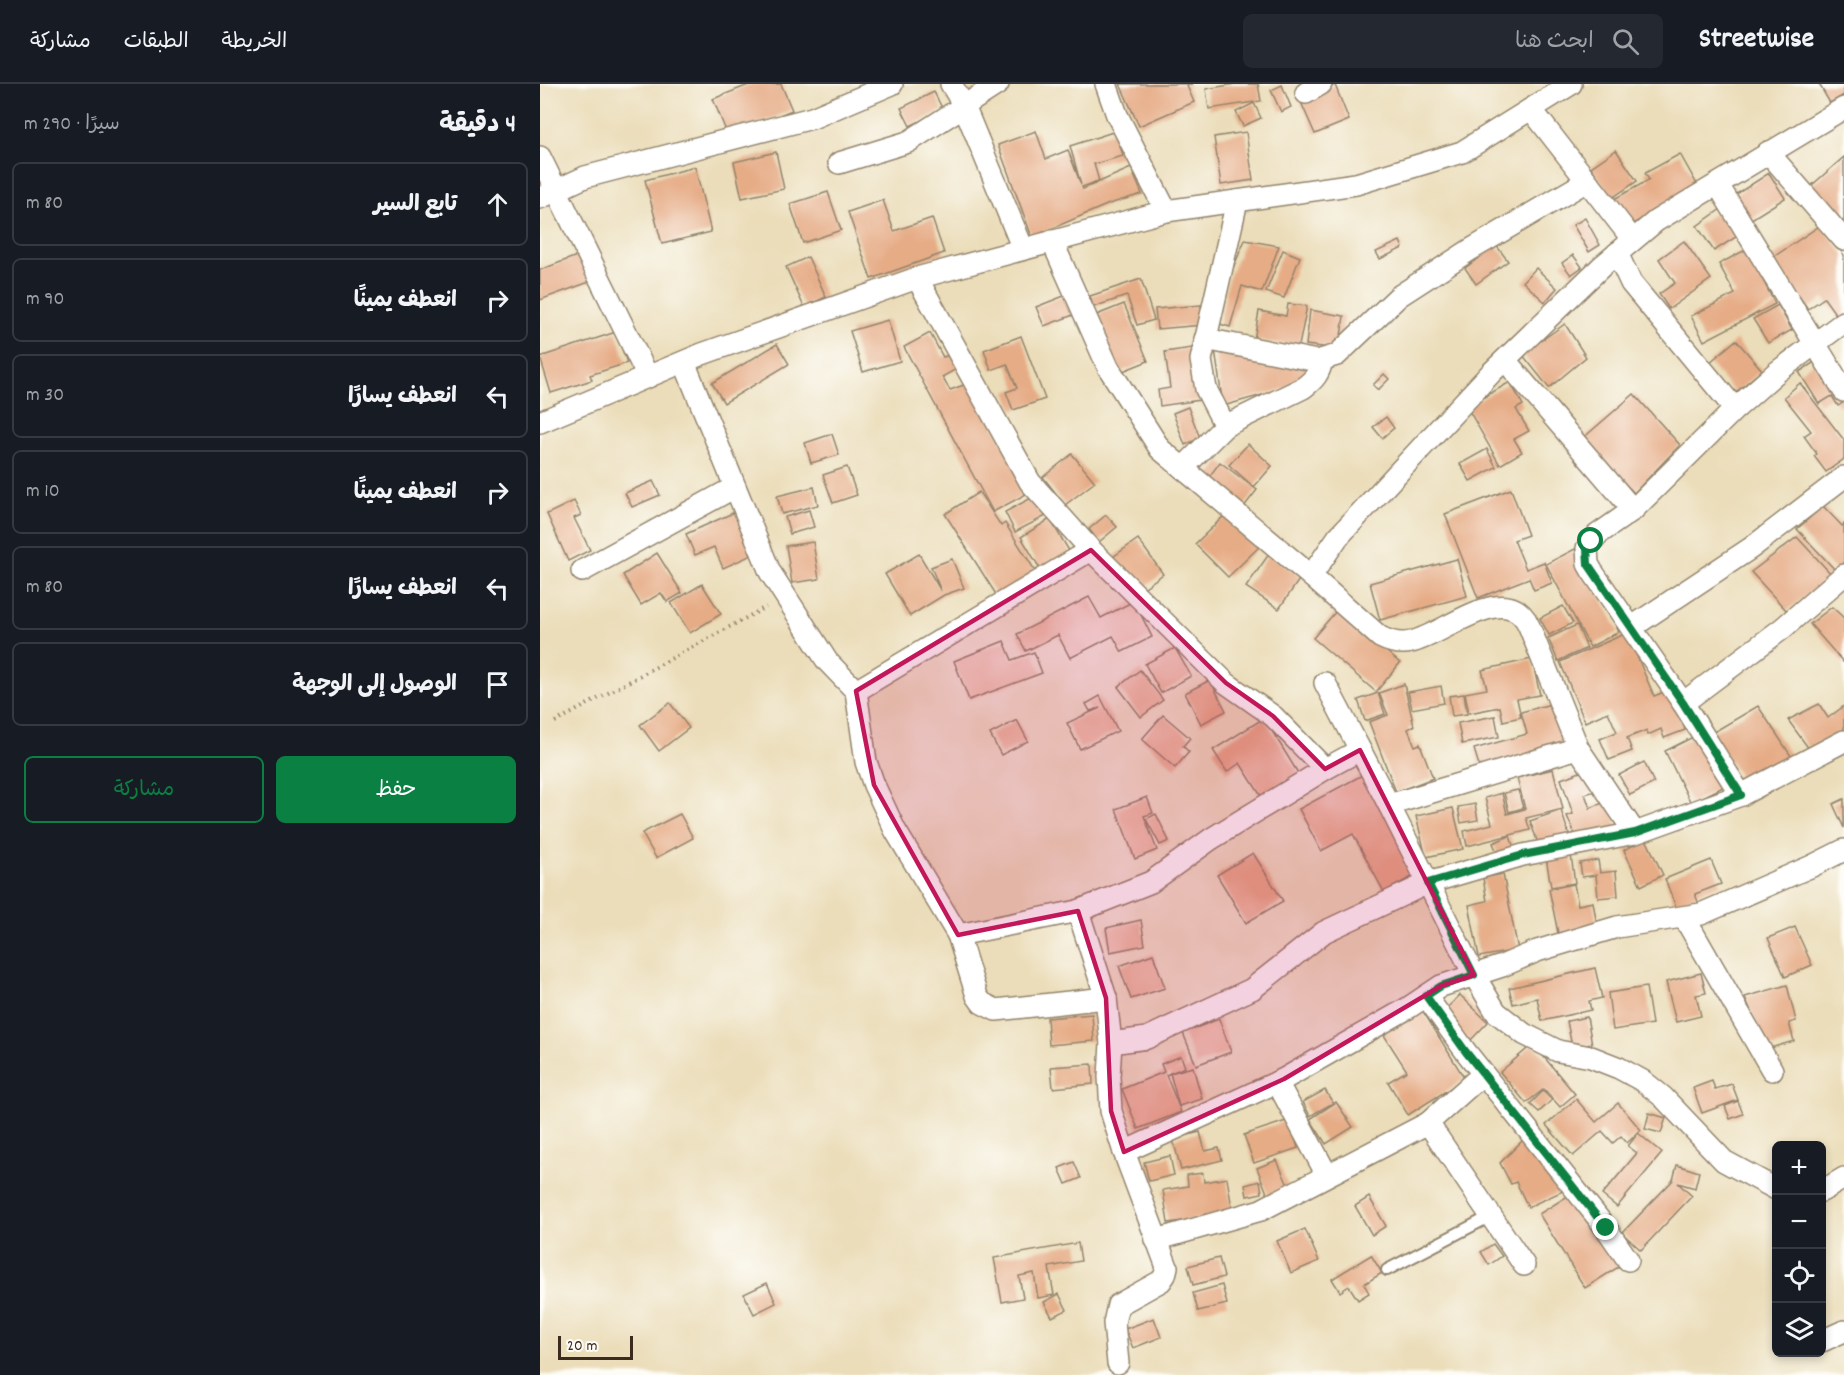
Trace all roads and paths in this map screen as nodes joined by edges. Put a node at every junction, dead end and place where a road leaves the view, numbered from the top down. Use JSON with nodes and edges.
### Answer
{"nodes":[{"id":1,"x":892,"y":84,"type":"edge"},
{"id":2,"x":951,"y":84,"type":"edge"},
{"id":3,"x":998,"y":84,"type":"edge"},
{"id":4,"x":1106,"y":84,"type":"edge"},
{"id":5,"x":1571,"y":84,"type":"edge"},
{"id":6,"x":964,"y":106,"type":"junction"},
{"id":7,"x":1844,"y":108,"type":"edge"},
{"id":8,"x":1531,"y":109,"type":"junction"},
{"id":9,"x":1768,"y":152,"type":"junction"},
{"id":10,"x":540,"y":157,"type":"edge"},
{"id":11,"x":839,"y":164,"type":"dead end"},
{"id":12,"x":1587,"y":181,"type":"junction"},
{"id":13,"x":1718,"y":185,"type":"junction"},
{"id":14,"x":548,"y":193,"type":"edge"},
{"id":15,"x":1237,"y":201,"type":"junction"},
{"id":16,"x":1166,"y":211,"type":"junction"},
{"id":17,"x":1844,"y":240,"type":"edge"},
{"id":18,"x":1052,"y":242,"type":"junction"},
{"id":19,"x":1625,"y":247,"type":"junction"},
{"id":20,"x":1023,"y":249,"type":"junction"},
{"id":21,"x":917,"y":278,"type":"junction"},
{"id":22,"x":1844,"y":322,"type":"edge"},
{"id":23,"x":1205,"y":339,"type":"junction"},
{"id":24,"x":1815,"y":344,"type":"junction"},
{"id":25,"x":1322,"y":360,"type":"junction"},
{"id":26,"x":1505,"y":360,"type":"junction"},
{"id":27,"x":684,"y":362,"type":"junction"},
{"id":28,"x":648,"y":377,"type":"junction"},
{"id":29,"x":1844,"y":391,"type":"edge"},
{"id":30,"x":1735,"y":409,"type":"junction"},
{"id":31,"x":540,"y":422,"type":"edge"},
{"id":32,"x":1225,"y":426,"type":"junction"},
{"id":33,"x":1183,"y":468,"type":"junction"},
{"id":34,"x":1844,"y":477,"type":"edge"},
{"id":35,"x":735,"y":487,"type":"junction"},
{"id":36,"x":1632,"y":510,"type":"junction"},
{"id":37,"x":1091,"y":550,"type":"junction"},
{"id":38,"x":582,"y":572,"type":"dead end"},
{"id":39,"x":1844,"y":575,"type":"edge"},
{"id":40,"x":1311,"y":576,"type":"junction"},
{"id":41,"x":785,"y":597,"type":"junction"},
{"id":42,"x":1632,"y":627,"type":"junction"},
{"id":43,"x":1325,"y":683,"type":"dead end"},
{"id":44,"x":856,"y":691,"type":"junction"},
{"id":45,"x":1683,"y":703,"type":"junction"},
{"id":46,"x":555,"y":722,"type":"dead end"},
{"id":47,"x":1844,"y":741,"type":"edge"},
{"id":48,"x":1578,"y":748,"type":"junction"},
{"id":49,"x":1360,"y":750,"type":"junction"},
{"id":50,"x":1325,"y":769,"type":"junction"},
{"id":51,"x":1741,"y":795,"type":"junction"},
{"id":52,"x":1389,"y":805,"type":"junction"},
{"id":53,"x":1635,"y":833,"type":"junction"},
{"id":54,"x":1844,"y":850,"type":"edge"},
{"id":55,"x":1428,"y":883,"type":"junction"},
{"id":56,"x":1078,"y":911,"type":"junction"},
{"id":57,"x":1684,"y":917,"type":"junction"},
{"id":58,"x":958,"y":935,"type":"junction"},
{"id":59,"x":1474,"y":975,"type":"junction"},
{"id":60,"x":1426,"y":996,"type":"junction"},
{"id":61,"x":1106,"y":998,"type":"junction"},
{"id":62,"x":1111,"y":1043,"type":"junction"},
{"id":63,"x":1772,"y":1070,"type":"dead end"},
{"id":64,"x":1483,"y":1074,"type":"junction"},
{"id":65,"x":1277,"y":1082,"type":"junction"},
{"id":66,"x":1428,"y":1123,"type":"junction"},
{"id":67,"x":1124,"y":1152,"type":"junction"},
{"id":68,"x":1327,"y":1175,"type":"junction"},
{"id":69,"x":1844,"y":1178,"type":"edge"},
{"id":70,"x":1772,"y":1187,"type":"edge"},
{"id":71,"x":1826,"y":1188,"type":"edge"},
{"id":72,"x":1491,"y":1216,"type":"junction"},
{"id":73,"x":1156,"y":1240,"type":"junction"},
{"id":74,"x":1628,"y":1260,"type":"dead end"},
{"id":75,"x":1524,"y":1265,"type":"dead end"},
{"id":76,"x":1387,"y":1270,"type":"dead end"},
{"id":77,"x":1844,"y":1331,"type":"edge"},
{"id":78,"x":1826,"y":1339,"type":"edge"},
{"id":79,"x":1118,"y":1363,"type":"dead end"}],
"edges":[{"from":1,"to":14,"type":"street"},
{"from":2,"to":6,"type":"street"},
{"from":3,"to":6,"type":"street"},
{"from":4,"to":16,"type":"street"},
{"from":5,"to":8,"type":"street"},
{"from":6,"to":11,"type":"street"},
{"from":6,"to":20,"type":"street"},
{"from":7,"to":9,"type":"street"},
{"from":8,"to":12,"type":"street"},
{"from":8,"to":15,"type":"street"},
{"from":9,"to":13,"type":"street"},
{"from":9,"to":17,"type":"street"},
{"from":10,"to":14,"type":"street"},
{"from":12,"to":19,"type":"street"},
{"from":12,"to":25,"type":"street"},
{"from":13,"to":19,"type":"street"},
{"from":13,"to":24,"type":"street"},
{"from":14,"to":28,"type":"street"},
{"from":15,"to":16,"type":"street"},
{"from":15,"to":23,"type":"street"},
{"from":16,"to":18,"type":"street"},
{"from":18,"to":20,"type":"street"},
{"from":18,"to":33,"type":"street"},
{"from":19,"to":26,"type":"street"},
{"from":19,"to":30,"type":"street"},
{"from":20,"to":21,"type":"street"},
{"from":21,"to":27,"type":"street"},
{"from":21,"to":37,"type":"street"},
{"from":22,"to":24,"type":"street"},
{"from":23,"to":25,"type":"street"},
{"from":23,"to":32,"type":"street"},
{"from":24,"to":29,"type":"street"},
{"from":24,"to":30,"type":"street"},
{"from":25,"to":32,"type":"street"},
{"from":26,"to":36,"type":"street"},
{"from":26,"to":40,"type":"street"},
{"from":27,"to":28,"type":"street"},
{"from":27,"to":35,"type":"street"},
{"from":28,"to":31,"type":"street"},
{"from":30,"to":36,"type":"street"},
{"from":32,"to":33,"type":"street"},
{"from":33,"to":40,"type":"street"},
{"from":34,"to":42,"type":"street"},
{"from":35,"to":38,"type":"street"},
{"from":35,"to":41,"type":"street"},
{"from":36,"to":42,"type":"street"},
{"from":37,"to":44,"type":"street"},
{"from":37,"to":50,"type":"street"},
{"from":39,"to":45,"type":"street"},
{"from":40,"to":48,"type":"street"},
{"from":41,"to":44,"type":"street"},
{"from":41,"to":46,"type":"path"},
{"from":42,"to":45,"type":"street"},
{"from":43,"to":49,"type":"street"},
{"from":44,"to":58,"type":"street"},
{"from":45,"to":51,"type":"street"},
{"from":47,"to":51,"type":"street"},
{"from":48,"to":52,"type":"street"},
{"from":48,"to":53,"type":"street"},
{"from":49,"to":50,"type":"street"},
{"from":49,"to":52,"type":"street"},
{"from":50,"to":56,"type":"street"},
{"from":51,"to":53,"type":"street"},
{"from":52,"to":55,"type":"street"},
{"from":53,"to":55,"type":"street"},
{"from":54,"to":57,"type":"street"},
{"from":55,"to":59,"type":"street"},
{"from":55,"to":62,"type":"street"},
{"from":56,"to":58,"type":"street"},
{"from":56,"to":61,"type":"street"},
{"from":57,"to":59,"type":"street"},
{"from":57,"to":63,"type":"street"},
{"from":58,"to":61,"type":"street"},
{"from":59,"to":60,"type":"street"},
{"from":59,"to":70,"type":"street"},
{"from":60,"to":64,"type":"street"},
{"from":60,"to":65,"type":"street"},
{"from":61,"to":62,"type":"street"},
{"from":62,"to":67,"type":"street"},
{"from":64,"to":66,"type":"street"},
{"from":64,"to":74,"type":"street"},
{"from":65,"to":67,"type":"street"},
{"from":65,"to":68,"type":"street"},
{"from":66,"to":68,"type":"street"},
{"from":66,"to":72,"type":"street"},
{"from":67,"to":73,"type":"street"},
{"from":68,"to":73,"type":"street"},
{"from":69,"to":71,"type":"street"},
{"from":72,"to":75,"type":"street"},
{"from":72,"to":76,"type":"lane"},
{"from":73,"to":79,"type":"street"},
{"from":77,"to":78,"type":"street"}]}
